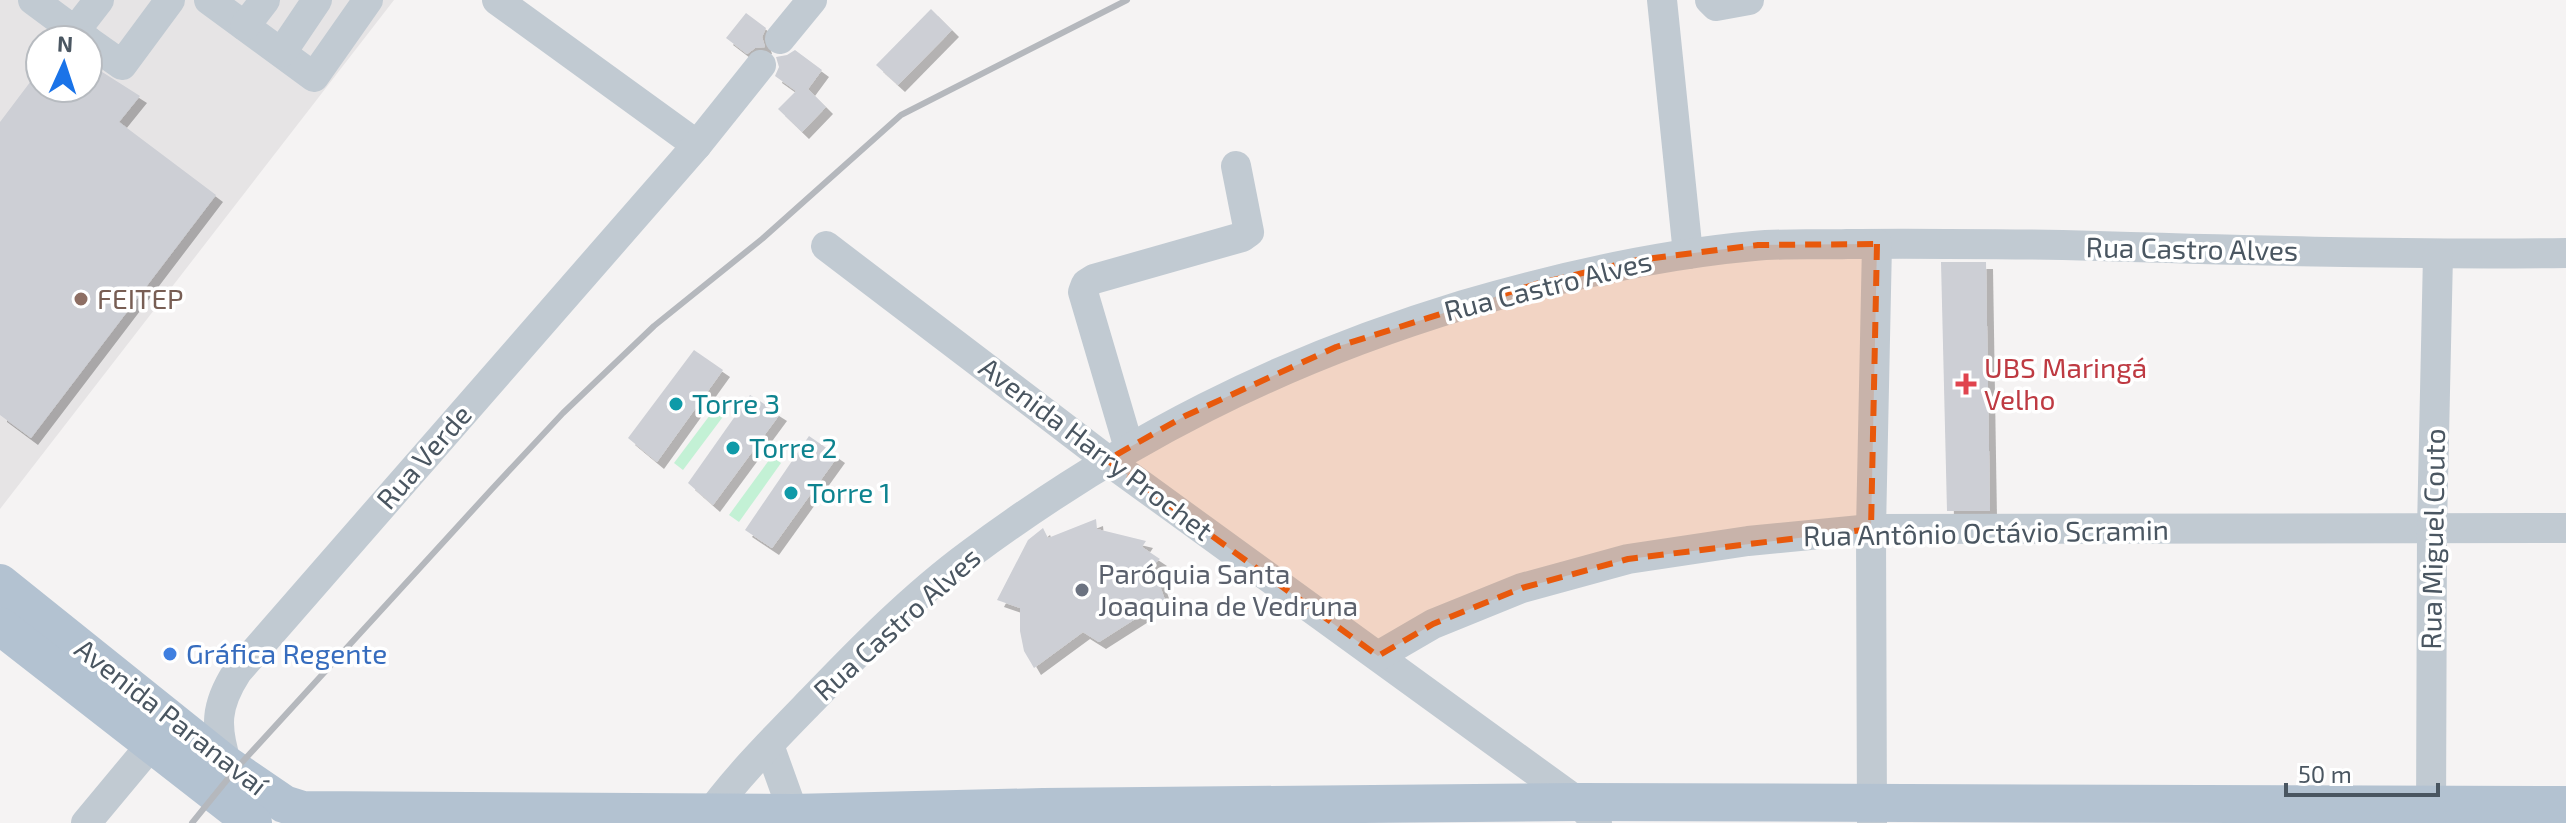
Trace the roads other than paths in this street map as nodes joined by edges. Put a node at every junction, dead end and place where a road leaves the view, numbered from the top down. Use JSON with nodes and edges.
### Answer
{"nodes":[{"id":1,"x":33,"y":0,"type":"edge"},
{"id":2,"x":99,"y":0,"type":"edge"},
{"id":3,"x":170,"y":0,"type":"edge"},
{"id":4,"x":265,"y":0,"type":"edge"},
{"id":5,"x":317,"y":0,"type":"edge"},
{"id":6,"x":368,"y":0,"type":"edge"},
{"id":7,"x":497,"y":0,"type":"edge"},
{"id":8,"x":812,"y":0,"type":"edge"},
{"id":9,"x":1662,"y":0,"type":"edge"},
{"id":10,"x":1710,"y":0,"type":"edge"},
{"id":11,"x":1749,"y":0,"type":"edge"},
{"id":12,"x":217,"y":2,"type":"edge"},
{"id":13,"x":66,"y":24,"type":"edge"},
{"id":14,"x":89,"y":24,"type":"edge"},
{"id":15,"x":245,"y":26,"type":"junction"},
{"id":16,"x":780,"y":39,"type":"dead end"},
{"id":17,"x":104,"y":52,"type":"edge"},
{"id":18,"x":282,"y":52,"type":"junction"},
{"id":19,"x":761,"y":65,"type":"dead end"},
{"id":20,"x":697,"y":145,"type":"junction"},
{"id":21,"x":1236,"y":166,"type":"dead end"},
{"id":22,"x":1877,"y":244,"type":"junction"},
{"id":23,"x":826,"y":246,"type":"dead end"},
{"id":24,"x":2566,"y":253,"type":"edge"},
{"id":25,"x":1688,"y":254,"type":"junction"},
{"id":26,"x":2438,"y":255,"type":"junction"},
{"id":27,"x":1118,"y":454,"type":"junction"},
{"id":28,"x":2432,"y":528,"type":"junction"},
{"id":29,"x":2566,"y":528,"type":"edge"},
{"id":30,"x":1871,"y":529,"type":"junction"},
{"id":31,"x":0,"y":583,"type":"edge"},
{"id":32,"x":0,"y":626,"type":"edge"},
{"id":33,"x":1378,"y":656,"type":"junction"},
{"id":34,"x":151,"y":745,"type":"junction"},
{"id":35,"x":769,"y":745,"type":"junction"},
{"id":36,"x":218,"y":776,"type":"junction"},
{"id":37,"x":2566,"y":805,"type":"edge"},
{"id":38,"x":1588,"y":812,"type":"edge"},
{"id":39,"x":1322,"y":813,"type":"edge"},
{"id":40,"x":1872,"y":813,"type":"edge"},
{"id":41,"x":2431,"y":813,"type":"edge"},
{"id":42,"x":1046,"y":815,"type":"edge"},
{"id":43,"x":706,"y":818,"type":"edge"},
{"id":44,"x":795,"y":818,"type":"edge"},
{"id":45,"x":86,"y":823,"type":"edge"},
{"id":46,"x":253,"y":823,"type":"edge"}],
"edges":[{"from":1,"to":13,"type":"street"},
{"from":2,"to":14,"type":"street"},
{"from":3,"to":17,"type":"street"},
{"from":4,"to":15,"type":"street"},
{"from":5,"to":18,"type":"street"},
{"from":6,"to":18,"type":"street"},
{"from":7,"to":20,"type":"street"},
{"from":8,"to":16,"type":"street"},
{"from":9,"to":25,"type":"street"},
{"from":10,"to":11,"type":"street"},
{"from":12,"to":15,"type":"street"},
{"from":15,"to":18,"type":"street"},
{"from":19,"to":20,"type":"street","name":"Rua Verde"},
{"from":20,"to":36,"type":"street","name":"Rua Verde"},
{"from":21,"to":27,"type":"street"},
{"from":22,"to":25,"type":"street","name":"Rua Castro Alves"},
{"from":22,"to":26,"type":"street","name":"Rua Castro Alves"},
{"from":22,"to":30,"type":"street"},
{"from":23,"to":27,"type":"street","name":"Avenida Harry Prochet"},
{"from":24,"to":26,"type":"street","name":"Rua Castro Alves"},
{"from":25,"to":27,"type":"street","name":"Rua Castro Alves"},
{"from":26,"to":28,"type":"street","name":"Rua Miguel Couto"},
{"from":27,"to":33,"type":"street","name":"Avenida Harry Prochet"},
{"from":27,"to":35,"type":"street","name":"Rua Castro Alves"},
{"from":28,"to":29,"type":"street","name":"Rua Antônio Octávio Scramin"},
{"from":28,"to":30,"type":"street","name":"Rua Antônio Octávio Scramin"},
{"from":28,"to":41,"type":"street","name":"Rua Miguel Couto"},
{"from":30,"to":33,"type":"street","name":"Rua Antônio Octávio Scramin"},
{"from":30,"to":40,"type":"street"},
{"from":31,"to":36,"type":"main road","name":"Avenida Paranavaí"},
{"from":32,"to":34,"type":"main road","name":"Avenida Paranavaí"},
{"from":33,"to":38,"type":"street","name":"Avenida Harry Prochet"},
{"from":34,"to":36,"type":"main road","name":"Avenida Paranavaí"},
{"from":34,"to":45,"type":"street"},
{"from":35,"to":43,"type":"street","name":"Rua Castro Alves"},
{"from":35,"to":44,"type":"street"},
{"from":36,"to":43,"type":"main road","name":"Avenida Paranavaí"},
{"from":36,"to":46,"type":"main road","name":"Avenida Paranavaí"},
{"from":37,"to":41,"type":"main road","name":"Avenida Paranavaí"},
{"from":38,"to":39,"type":"main road","name":"Avenida Paranavaí"},
{"from":38,"to":40,"type":"main road","name":"Avenida Paranavaí"},
{"from":39,"to":42,"type":"main road","name":"Avenida Paranavaí"},
{"from":40,"to":41,"type":"main road","name":"Avenida Paranavaí"},
{"from":42,"to":44,"type":"main road","name":"Avenida Paranavaí"},
{"from":43,"to":44,"type":"main road","name":"Avenida Paranavaí"}]}
